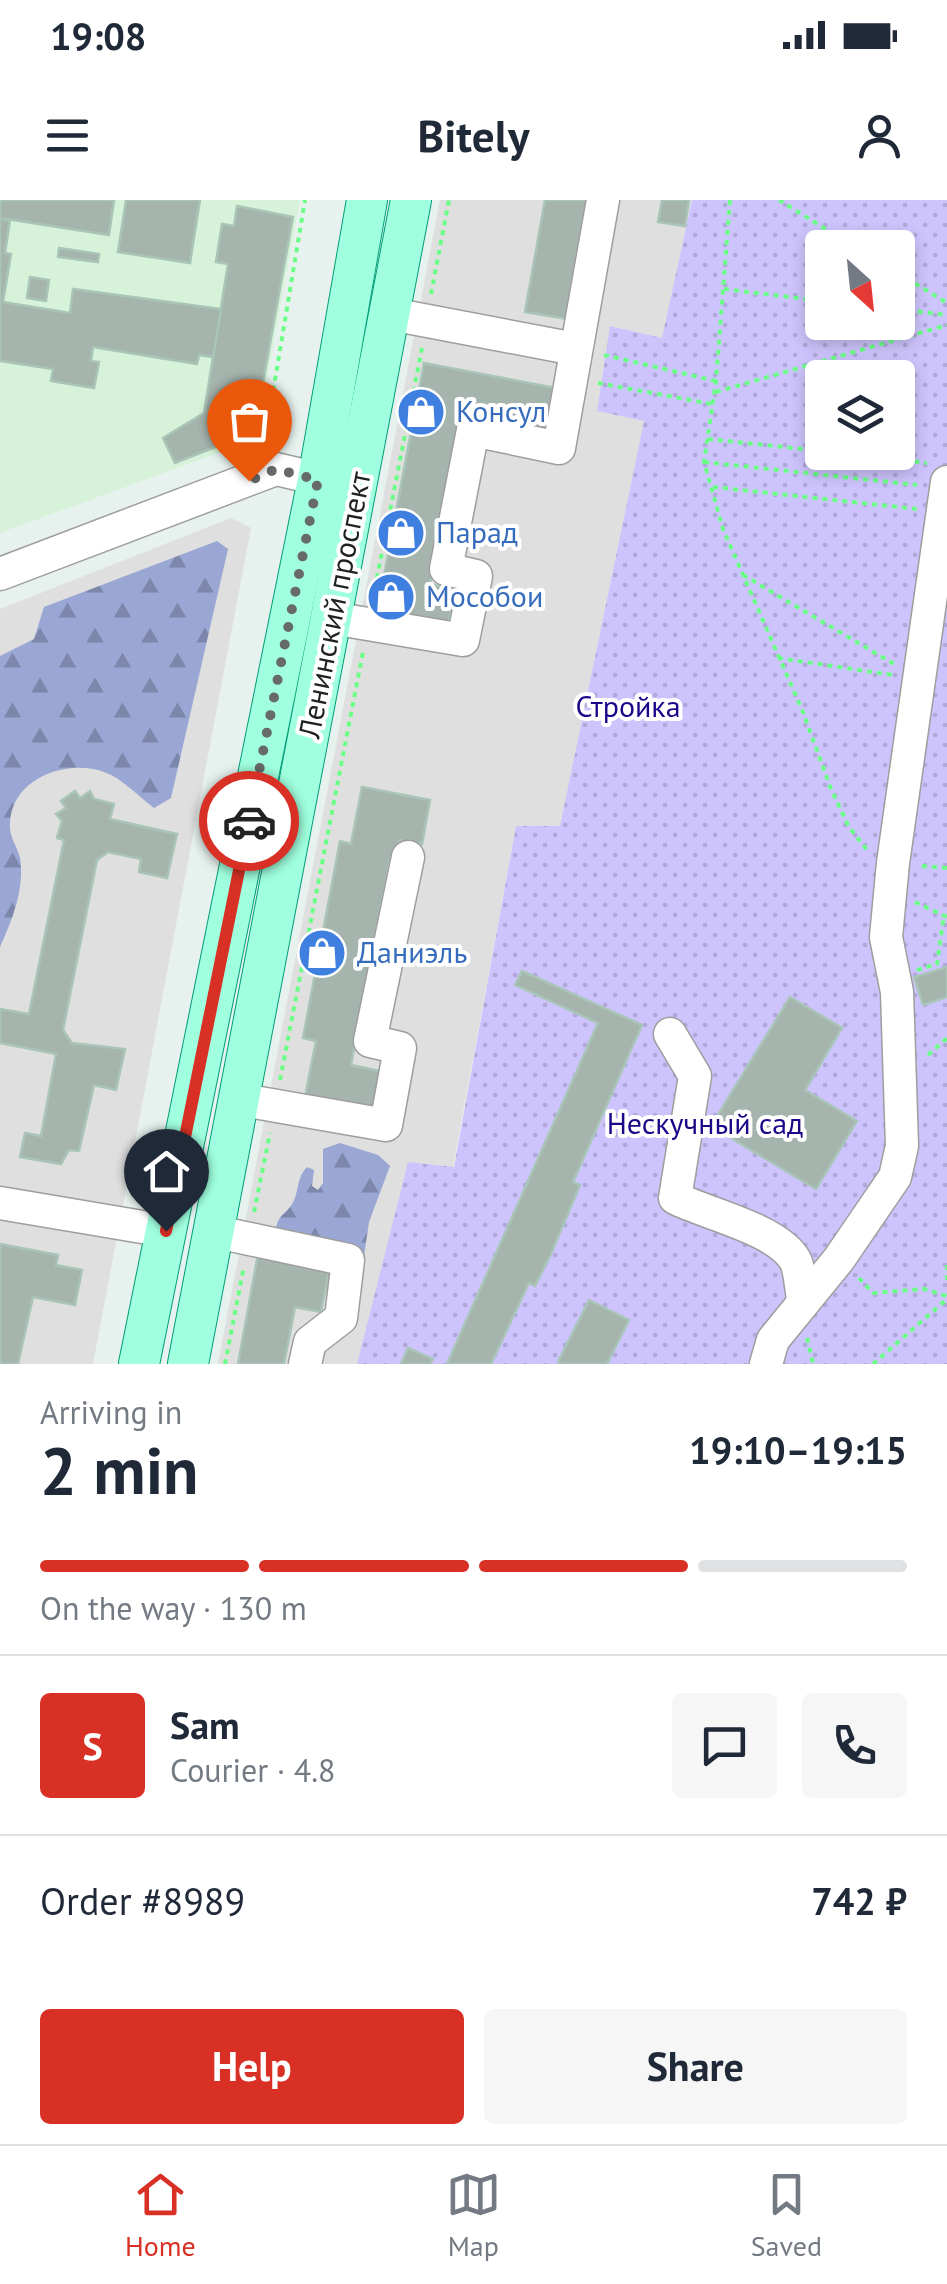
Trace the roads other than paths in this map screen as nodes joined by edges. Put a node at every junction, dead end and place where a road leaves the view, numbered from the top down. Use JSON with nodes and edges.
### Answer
{"nodes":[{"id":1,"x":367,"y":200,"type":"edge"},
{"id":2,"x":411,"y":200,"type":"edge"},
{"id":3,"x":603,"y":200,"type":"edge"},
{"id":4,"x":409,"y":318,"type":"junction"},
{"id":5,"x":572,"y":363,"type":"junction"},
{"id":6,"x":336,"y":378,"type":"junction"},
{"id":7,"x":378,"y":386,"type":"junction"},
{"id":8,"x":318,"y":480,"type":"junction"},
{"id":9,"x":941,"y":486,"type":"edge"},
{"id":10,"x":359,"y":488,"type":"junction"},
{"id":11,"x":0,"y":574,"type":"edge"},
{"id":12,"x":350,"y":620,"type":"junction"},
{"id":13,"x":408,"y":857,"type":"dead end"},
{"id":14,"x":670,"y":1034,"type":"dead end"},
{"id":15,"x":256,"y":1103,"type":"junction"},
{"id":16,"x":0,"y":1203,"type":"edge"},
{"id":17,"x":166,"y":1231,"type":"junction"},
{"id":18,"x":231,"y":1235,"type":"junction"},
{"id":19,"x":803,"y":1299,"type":"junction"},
{"id":20,"x":139,"y":1364,"type":"edge"},
{"id":21,"x":188,"y":1364,"type":"edge"},
{"id":22,"x":305,"y":1364,"type":"edge"},
{"id":23,"x":766,"y":1364,"type":"edge"}],
"edges":[{"from":1,"to":6,"type":"main road","name":"Ленинский проспект"},
{"from":2,"to":4,"type":"main road","name":"Ленинский проспект"},
{"from":3,"to":5,"type":"street"},
{"from":4,"to":5,"type":"street"},
{"from":4,"to":7,"type":"main road","name":"Ленинский проспект"},
{"from":5,"to":12,"type":"street"},
{"from":6,"to":7,"type":"street"},
{"from":6,"to":8,"type":"main road","name":"Ленинский проспект"},
{"from":7,"to":10,"type":"main road","name":"Ленинский проспект"},
{"from":8,"to":10,"type":"street"},
{"from":8,"to":11,"type":"street"},
{"from":8,"to":17,"type":"main road","name":"Ленинский проспект"},
{"from":9,"to":19,"type":"street"},
{"from":10,"to":12,"type":"main road","name":"Ленинский проспект"},
{"from":12,"to":15,"type":"main road","name":"Ленинский проспект"},
{"from":13,"to":15,"type":"street"},
{"from":14,"to":19,"type":"street"},
{"from":15,"to":18,"type":"main road","name":"Ленинский проспект"},
{"from":16,"to":17,"type":"street"},
{"from":17,"to":20,"type":"main road","name":"Ленинский проспект"},
{"from":18,"to":21,"type":"main road","name":"Ленинский проспект"},
{"from":18,"to":22,"type":"street"},
{"from":19,"to":23,"type":"street"}]}
